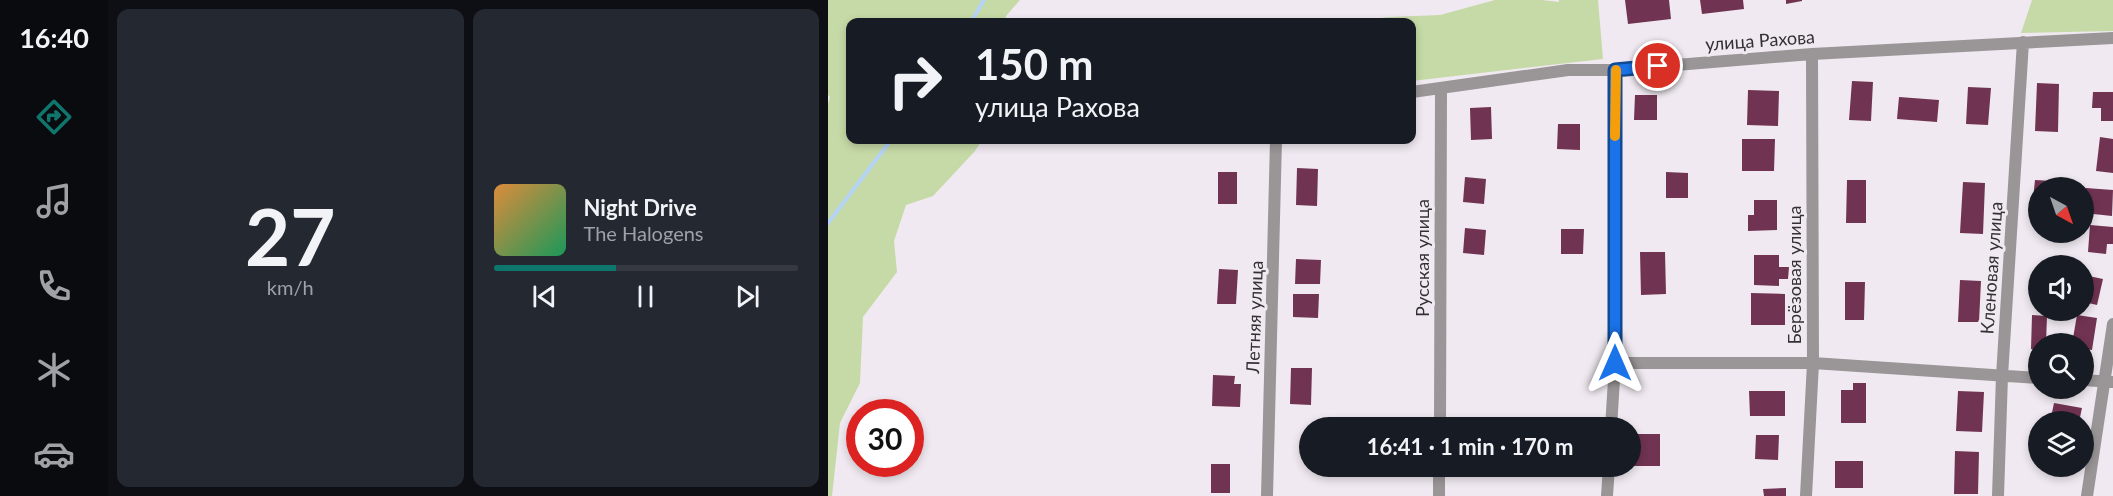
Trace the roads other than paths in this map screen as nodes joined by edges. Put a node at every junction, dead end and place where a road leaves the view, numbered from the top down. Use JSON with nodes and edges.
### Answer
{"nodes":[{"id":1,"x":2113,"y":38,"type":"edge"},
{"id":2,"x":2023,"y":42,"type":"junction"},
{"id":3,"x":1812,"y":54,"type":"junction"},
{"id":4,"x":1615,"y":70,"type":"junction"},
{"id":5,"x":1441,"y":88,"type":"junction"},
{"id":6,"x":1416,"y":91,"type":"edge"},
{"id":7,"x":1276,"y":144,"type":"edge"},
{"id":8,"x":2113,"y":324,"type":"edge"},
{"id":9,"x":1615,"y":363,"type":"junction"},
{"id":10,"x":1813,"y":363,"type":"junction"},
{"id":11,"x":2002,"y":376,"type":"junction"},
{"id":12,"x":2028,"y":377,"type":"edge"},
{"id":13,"x":2094,"y":381,"type":"edge"},
{"id":14,"x":2109,"y":382,"type":"edge"},
{"id":15,"x":1440,"y":417,"type":"edge"},
{"id":16,"x":1612,"y":417,"type":"edge"},
{"id":17,"x":1439,"y":477,"type":"edge"},
{"id":18,"x":1608,"y":477,"type":"edge"},
{"id":19,"x":1267,"y":496,"type":"edge"},
{"id":20,"x":1439,"y":496,"type":"edge"},
{"id":21,"x":1607,"y":496,"type":"edge"},
{"id":22,"x":1806,"y":496,"type":"edge"},
{"id":23,"x":1998,"y":496,"type":"edge"},
{"id":24,"x":2087,"y":496,"type":"edge"}],
"edges":[{"from":1,"to":2,"type":"street","name":"улица Рахова"},
{"from":2,"to":3,"type":"street","name":"улица Рахова"},
{"from":2,"to":11,"type":"street","name":"Кленовая улица"},
{"from":3,"to":4,"type":"street","name":"улица Рахова"},
{"from":3,"to":10,"type":"street","name":"Берёзовая улица"},
{"from":4,"to":5,"type":"street","name":"улица Рахова"},
{"from":4,"to":9,"type":"street"},
{"from":5,"to":6,"type":"street","name":"улица Рахова"},
{"from":5,"to":15,"type":"street","name":"Русская улица"},
{"from":7,"to":19,"type":"street","name":"Летняя улица"},
{"from":8,"to":14,"type":"street"},
{"from":9,"to":10,"type":"street"},
{"from":9,"to":16,"type":"street"},
{"from":10,"to":11,"type":"street"},
{"from":10,"to":22,"type":"street","name":"Берёзовая улица"},
{"from":11,"to":12,"type":"street"},
{"from":11,"to":23,"type":"street","name":"Кленовая улица"},
{"from":13,"to":14,"type":"street"},
{"from":14,"to":24,"type":"street"},
{"from":17,"to":20,"type":"street"},
{"from":18,"to":21,"type":"street"}]}
